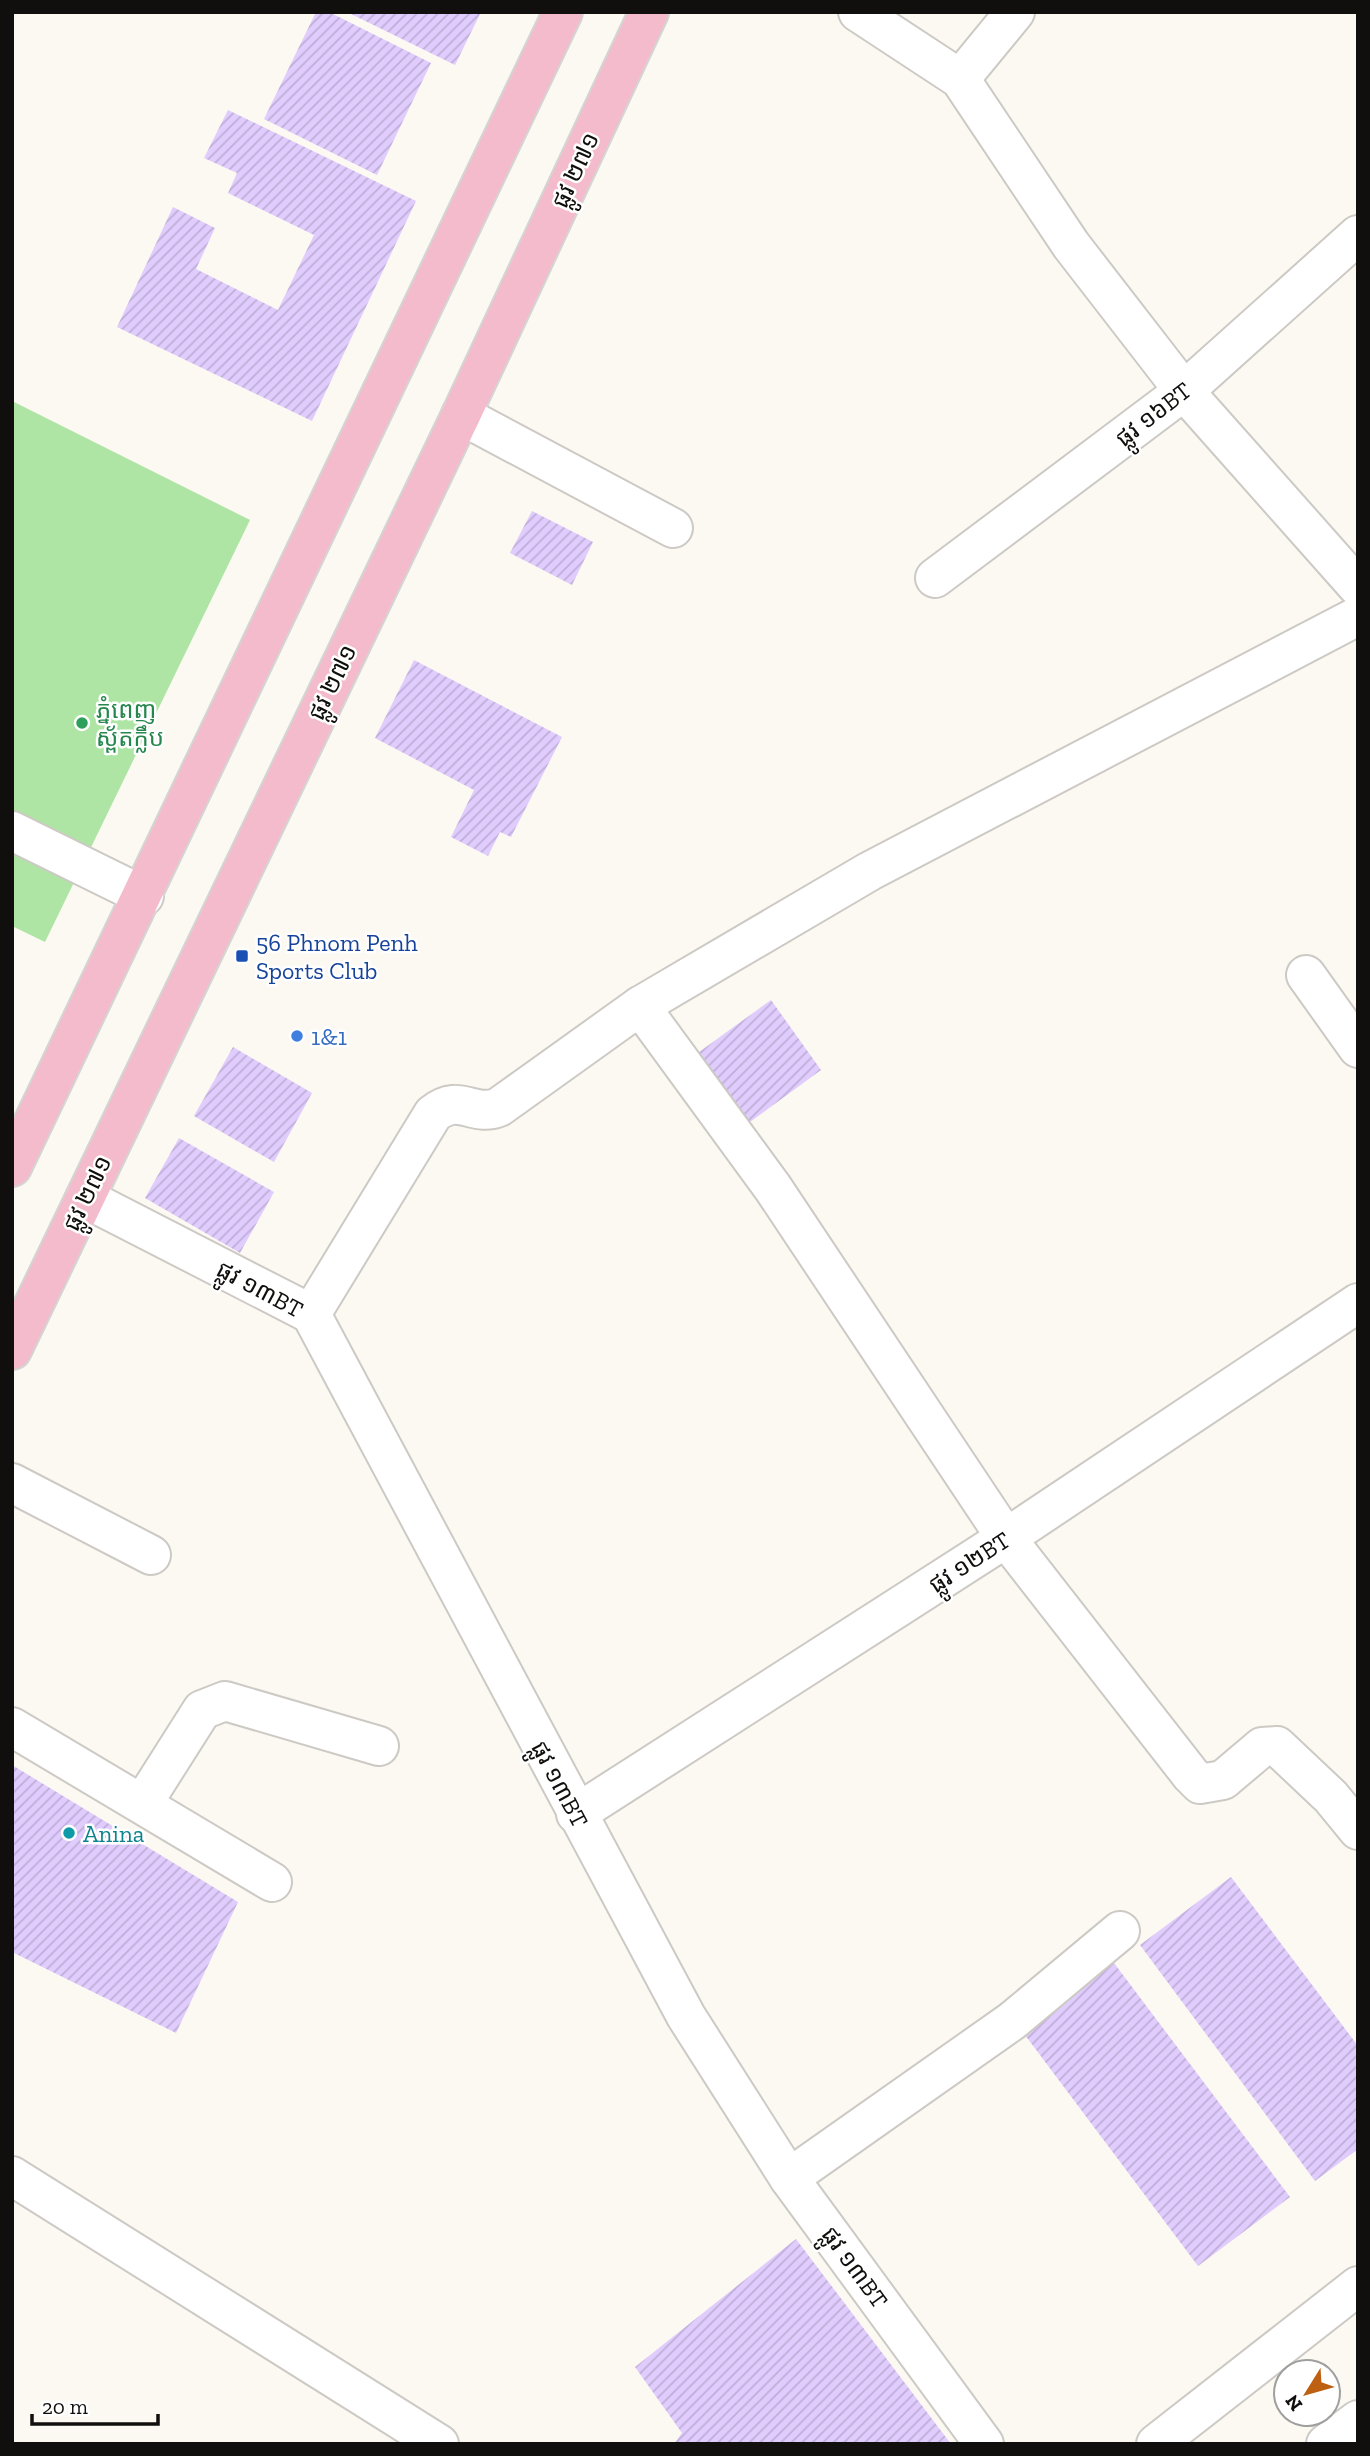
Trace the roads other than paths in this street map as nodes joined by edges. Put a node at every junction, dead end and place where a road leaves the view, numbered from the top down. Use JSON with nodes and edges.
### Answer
{"nodes":[{"id":1,"x":563,"y":12,"type":"edge"},
{"id":2,"x":649,"y":12,"type":"edge"},
{"id":3,"x":1015,"y":12,"type":"edge"},
{"id":4,"x":865,"y":14,"type":"edge"},
{"id":5,"x":961,"y":79,"type":"junction"},
{"id":6,"x":1358,"y":235,"type":"edge"},
{"id":7,"x":1184,"y":391,"type":"junction"},
{"id":8,"x":461,"y":415,"type":"junction"},
{"id":9,"x":673,"y":528,"type":"dead end"},
{"id":10,"x":935,"y":578,"type":"dead end"},
{"id":11,"x":1358,"y":587,"type":"edge"},
{"id":12,"x":1358,"y":616,"type":"edge"},
{"id":13,"x":12,"y":831,"type":"edge"},
{"id":14,"x":144,"y":896,"type":"junction"},
{"id":15,"x":1306,"y":975,"type":"dead end"},
{"id":16,"x":640,"y":1006,"type":"junction"},
{"id":17,"x":1358,"y":1048,"type":"edge"},
{"id":18,"x":17,"y":1145,"type":"edge"},
{"id":19,"x":85,"y":1198,"type":"junction"},
{"id":20,"x":1358,"y":1303,"type":"edge"},
{"id":21,"x":311,"y":1314,"type":"junction"},
{"id":22,"x":12,"y":1350,"type":"edge"},
{"id":23,"x":12,"y":1483,"type":"edge"},
{"id":24,"x":1006,"y":1538,"type":"junction"},
{"id":25,"x":151,"y":1555,"type":"dead end"},
{"id":26,"x":12,"y":1727,"type":"edge"},
{"id":27,"x":379,"y":1746,"type":"dead end"},
{"id":28,"x":143,"y":1803,"type":"junction"},
{"id":29,"x":576,"y":1814,"type":"junction"},
{"id":30,"x":1358,"y":1830,"type":"edge"},
{"id":31,"x":272,"y":1882,"type":"dead end"},
{"id":32,"x":1120,"y":1931,"type":"dead end"},
{"id":33,"x":12,"y":2176,"type":"edge"},
{"id":34,"x":789,"y":2178,"type":"junction"},
{"id":35,"x":1358,"y":2286,"type":"edge"},
{"id":36,"x":1358,"y":2420,"type":"edge"},
{"id":37,"x":439,"y":2444,"type":"edge"},
{"id":38,"x":984,"y":2444,"type":"edge"},
{"id":39,"x":1156,"y":2444,"type":"edge"},
{"id":40,"x":1326,"y":2444,"type":"edge"}],
"edges":[{"from":1,"to":14,"type":"main road"},
{"from":2,"to":8,"type":"main road","name":"ផ្លូវ ២៧១"},
{"from":3,"to":5,"type":"street"},
{"from":4,"to":5,"type":"street"},
{"from":5,"to":7,"type":"street"},
{"from":6,"to":7,"type":"street","name":"ផ្លូវ ១៦BT"},
{"from":7,"to":10,"type":"street","name":"ផ្លូវ ១៦BT"},
{"from":7,"to":11,"type":"street"},
{"from":8,"to":9,"type":"street"},
{"from":8,"to":19,"type":"main road","name":"ផ្លូវ ២៧១"},
{"from":12,"to":16,"type":"street"},
{"from":13,"to":14,"type":"street"},
{"from":14,"to":18,"type":"main road"},
{"from":15,"to":17,"type":"street"},
{"from":16,"to":21,"type":"street"},
{"from":16,"to":24,"type":"street"},
{"from":19,"to":21,"type":"street","name":"ផ្លូវ ១៣BT"},
{"from":19,"to":22,"type":"main road","name":"ផ្លូវ ២៧១"},
{"from":20,"to":24,"type":"street","name":"ផ្លូវ ១២BT"},
{"from":21,"to":29,"type":"street","name":"ផ្លូវ ១៣BT"},
{"from":23,"to":25,"type":"street"},
{"from":24,"to":29,"type":"street","name":"ផ្លូវ ១២BT"},
{"from":24,"to":30,"type":"street"},
{"from":26,"to":28,"type":"street"},
{"from":27,"to":28,"type":"street"},
{"from":28,"to":31,"type":"street"},
{"from":29,"to":34,"type":"street","name":"ផ្លូវ ១៣BT"},
{"from":32,"to":34,"type":"street"},
{"from":33,"to":37,"type":"street"},
{"from":34,"to":38,"type":"street","name":"ផ្លូវ ១៣BT"},
{"from":35,"to":39,"type":"street"},
{"from":36,"to":40,"type":"street"}]}
